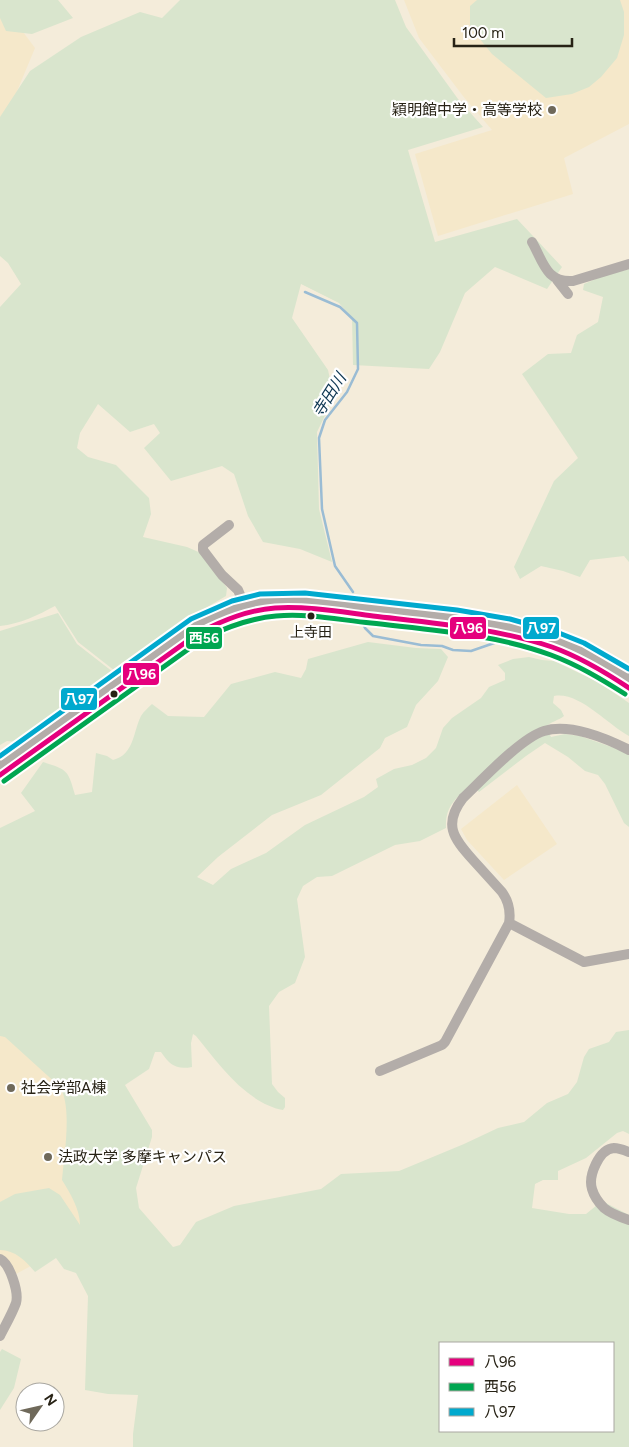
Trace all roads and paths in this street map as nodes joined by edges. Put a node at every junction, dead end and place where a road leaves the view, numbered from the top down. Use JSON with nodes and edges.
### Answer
{"nodes":[{"id":1,"x":532,"y":242,"type":"dead end"},
{"id":2,"x":629,"y":264,"type":"edge"},
{"id":3,"x":557,"y":280,"type":"junction"},
{"id":4,"x":568,"y":294,"type":"dead end"},
{"id":5,"x":229,"y":525,"type":"dead end"},
{"id":6,"x":246,"y":608,"type":"junction"},
{"id":7,"x":629,"y":678,"type":"edge"},
{"id":8,"x":629,"y":688,"type":"edge"},
{"id":9,"x":629,"y":750,"type":"edge"},
{"id":10,"x":0,"y":765,"type":"edge"},
{"id":11,"x":0,"y":775,"type":"edge"},
{"id":12,"x":509,"y":923,"type":"junction"},
{"id":13,"x":629,"y":954,"type":"edge"},
{"id":14,"x":380,"y":1071,"type":"dead end"},
{"id":15,"x":629,"y":1152,"type":"edge"},
{"id":16,"x":629,"y":1220,"type":"edge"},
{"id":17,"x":0,"y":1259,"type":"edge"},
{"id":18,"x":0,"y":1336,"type":"edge"}],
"edges":[{"from":1,"to":3,"type":"street"},
{"from":2,"to":3,"type":"street"},
{"from":3,"to":4,"type":"street"},
{"from":5,"to":6,"type":"street"},
{"from":6,"to":7,"type":"street"},
{"from":6,"to":8,"type":"street"},
{"from":6,"to":10,"type":"street"},
{"from":6,"to":11,"type":"street"},
{"from":9,"to":12,"type":"street"},
{"from":12,"to":13,"type":"street"},
{"from":12,"to":14,"type":"street"},
{"from":15,"to":16,"type":"street"},
{"from":17,"to":18,"type":"street"}]}
